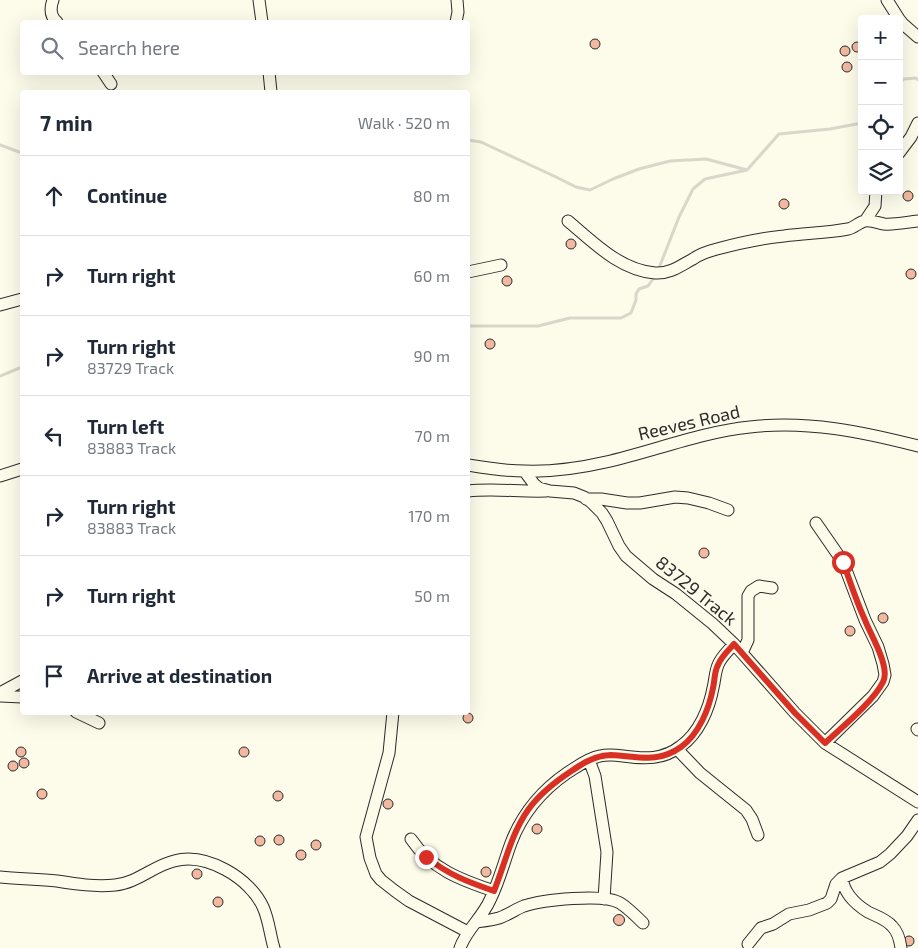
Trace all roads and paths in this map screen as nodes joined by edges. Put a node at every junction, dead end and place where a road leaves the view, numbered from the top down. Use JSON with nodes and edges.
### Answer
{"nodes":[{"id":1,"x":52,"y":0,"type":"edge"},
{"id":2,"x":259,"y":0,"type":"edge"},
{"id":3,"x":458,"y":0,"type":"edge"},
{"id":4,"x":887,"y":0,"type":"edge"},
{"id":5,"x":896,"y":15,"type":"edge"},
{"id":6,"x":55,"y":20,"type":"edge"},
{"id":7,"x":262,"y":20,"type":"edge"},
{"id":8,"x":456,"y":20,"type":"edge"},
{"id":9,"x":903,"y":24,"type":"edge"},
{"id":10,"x":918,"y":37,"type":"edge"},
{"id":11,"x":105,"y":75,"type":"edge"},
{"id":12,"x":269,"y":75,"type":"edge"},
{"id":13,"x":111,"y":84,"type":"dead end"},
{"id":14,"x":271,"y":90,"type":"edge"},
{"id":15,"x":918,"y":123,"type":"edge"},
{"id":16,"x":901,"y":150,"type":"edge"},
{"id":17,"x":876,"y":195,"type":"edge"},
{"id":18,"x":568,"y":221,"type":"dead end"},
{"id":19,"x":864,"y":221,"type":"junction"},
{"id":20,"x":918,"y":221,"type":"edge"},
{"id":21,"x":501,"y":265,"type":"dead end"},
{"id":22,"x":470,"y":272,"type":"edge"},
{"id":23,"x":20,"y":300,"type":"edge"},
{"id":24,"x":0,"y":305,"type":"edge"},
{"id":25,"x":918,"y":446,"type":"edge"},
{"id":26,"x":470,"y":465,"type":"edge"},
{"id":27,"x":20,"y":470,"type":"edge"},
{"id":28,"x":525,"y":472,"type":"junction"},
{"id":29,"x":0,"y":476,"type":"edge"},
{"id":30,"x":470,"y":491,"type":"edge"},
{"id":31,"x":550,"y":492,"type":"junction"},
{"id":32,"x":586,"y":499,"type":"junction"},
{"id":33,"x":728,"y":510,"type":"dead end"},
{"id":34,"x":816,"y":523,"type":"dead end"},
{"id":35,"x":772,"y":588,"type":"dead end"},
{"id":36,"x":738,"y":649,"type":"junction"},
{"id":37,"x":20,"y":682,"type":"edge"},
{"id":38,"x":0,"y":694,"type":"edge"},
{"id":39,"x":20,"y":697,"type":"edge"},
{"id":40,"x":83,"y":715,"type":"edge"},
{"id":41,"x":393,"y":715,"type":"edge"},
{"id":42,"x":100,"y":723,"type":"dead end"},
{"id":43,"x":825,"y":743,"type":"junction"},
{"id":44,"x":677,"y":749,"type":"junction"},
{"id":45,"x":589,"y":760,"type":"junction"},
{"id":46,"x":918,"y":802,"type":"edge"},
{"id":47,"x":918,"y":820,"type":"edge"},
{"id":48,"x":758,"y":835,"type":"dead end"},
{"id":49,"x":411,"y":839,"type":"dead end"},
{"id":50,"x":0,"y":877,"type":"edge"},
{"id":51,"x":842,"y":878,"type":"junction"},
{"id":52,"x":494,"y":891,"type":"junction"},
{"id":53,"x":604,"y":899,"type":"junction"},
{"id":54,"x":477,"y":922,"type":"junction"},
{"id":55,"x":643,"y":923,"type":"dead end"},
{"id":56,"x":468,"y":932,"type":"junction"},
{"id":57,"x":748,"y":944,"type":"dead end"},
{"id":58,"x":274,"y":948,"type":"edge"},
{"id":59,"x":460,"y":948,"type":"edge"},
{"id":60,"x":901,"y":948,"type":"edge"}],
"edges":[{"from":1,"to":6,"type":"street"},
{"from":2,"to":7,"type":"street"},
{"from":3,"to":8,"type":"street"},
{"from":4,"to":5,"type":"street"},
{"from":9,"to":10,"type":"street"},
{"from":11,"to":13,"type":"street"},
{"from":12,"to":14,"type":"street"},
{"from":15,"to":16,"type":"street"},
{"from":17,"to":19,"type":"street"},
{"from":18,"to":19,"type":"street"},
{"from":19,"to":20,"type":"street"},
{"from":21,"to":22,"type":"street"},
{"from":23,"to":24,"type":"street"},
{"from":25,"to":28,"type":"street","name":"Reeves Road"},
{"from":26,"to":28,"type":"street","name":"Reeves Road"},
{"from":27,"to":29,"type":"street"},
{"from":28,"to":31,"type":"street"},
{"from":30,"to":31,"type":"street"},
{"from":31,"to":32,"type":"street"},
{"from":32,"to":33,"type":"street"},
{"from":32,"to":36,"type":"street","name":"83729 Track"},
{"from":34,"to":43,"type":"street"},
{"from":35,"to":36,"type":"street"},
{"from":36,"to":43,"type":"street","name":"83729 Track"},
{"from":36,"to":44,"type":"street"},
{"from":37,"to":38,"type":"street"},
{"from":38,"to":39,"type":"street"},
{"from":40,"to":42,"type":"street"},
{"from":41,"to":56,"type":"street"},
{"from":43,"to":46,"type":"street","name":"83729 Track"},
{"from":44,"to":45,"type":"street"},
{"from":44,"to":48,"type":"street"},
{"from":45,"to":52,"type":"street"},
{"from":45,"to":53,"type":"street"},
{"from":47,"to":51,"type":"street"},
{"from":49,"to":52,"type":"street"},
{"from":50,"to":58,"type":"street"},
{"from":51,"to":57,"type":"street"},
{"from":51,"to":60,"type":"street"},
{"from":52,"to":54,"type":"street"},
{"from":53,"to":54,"type":"street"},
{"from":53,"to":55,"type":"street"},
{"from":54,"to":56,"type":"street"},
{"from":56,"to":59,"type":"street"}]}
